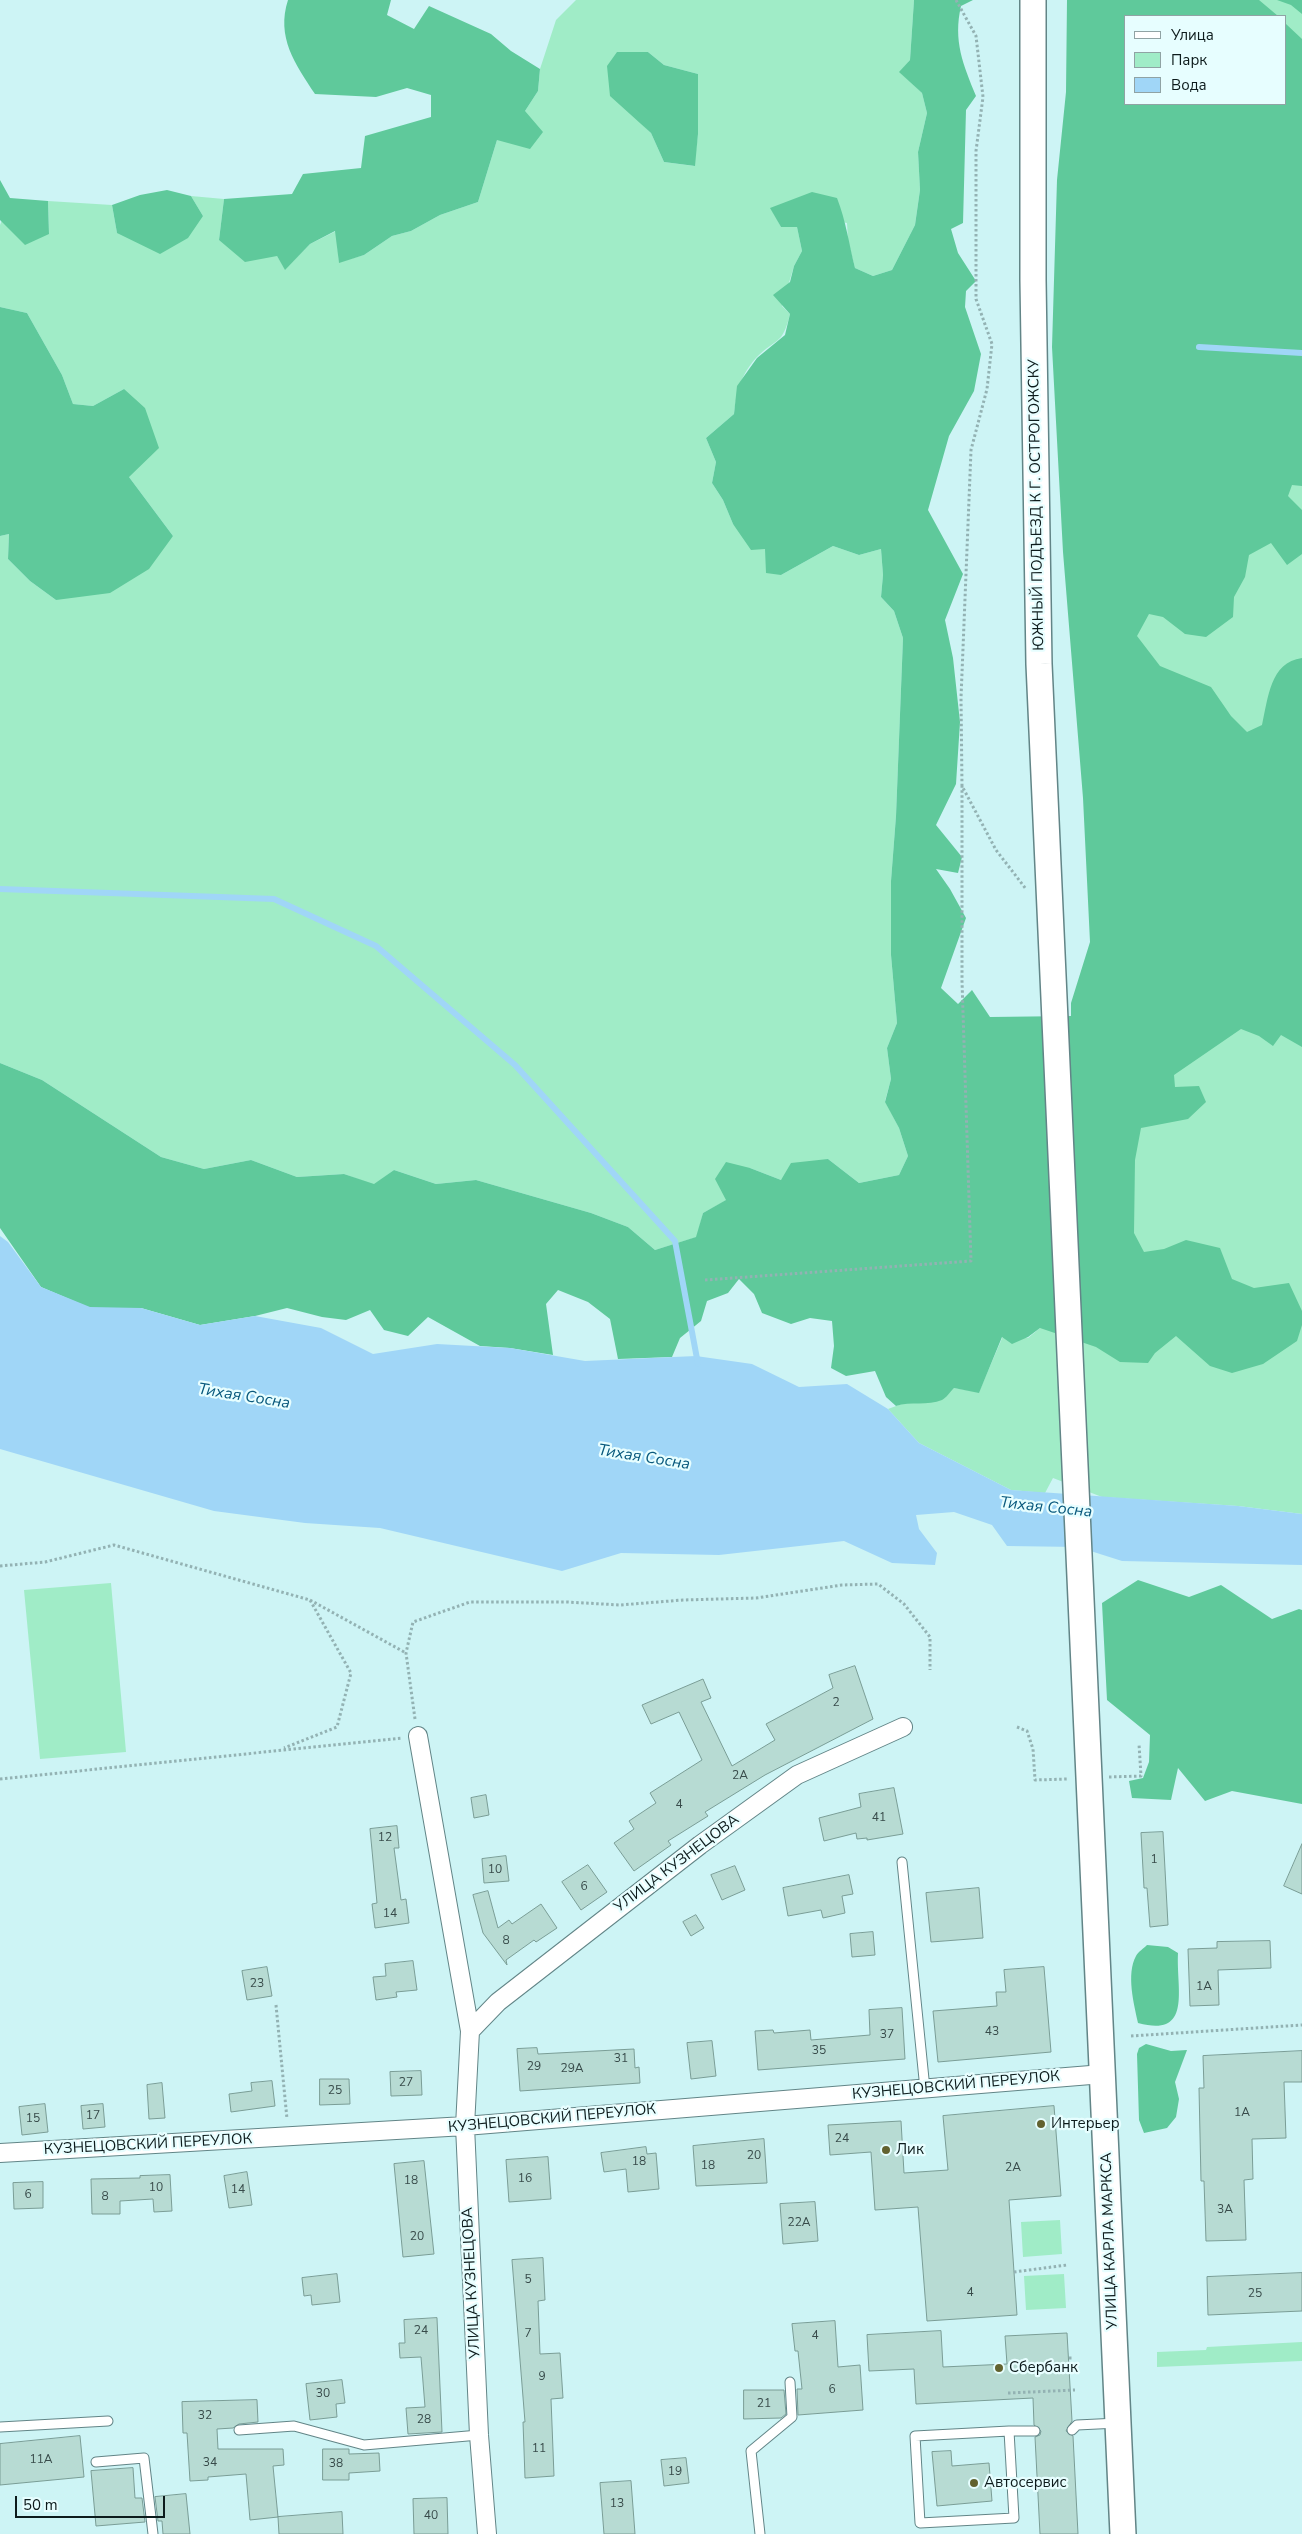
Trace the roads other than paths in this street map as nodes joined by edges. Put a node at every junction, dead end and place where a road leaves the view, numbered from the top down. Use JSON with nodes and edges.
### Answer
{"nodes":[{"id":1,"x":1033,"y":0,"type":"edge"},
{"id":2,"x":903,"y":1727,"type":"dead end"},
{"id":3,"x":418,"y":1736,"type":"road end"},
{"id":4,"x":1088,"y":1775,"type":"joint"},
{"id":5,"x":902,"y":1862,"type":"dead end"},
{"id":6,"x":470,"y":2031,"type":"junction"},
{"id":7,"x":1103,"y":2074,"type":"junction"},
{"id":8,"x":925,"y":2089,"type":"junction"},
{"id":9,"x":465,"y":2126,"type":"junction"},
{"id":10,"x":0,"y":2153,"type":"edge"},
{"id":11,"x":790,"y":2382,"type":"dead end"},
{"id":12,"x":108,"y":2420,"type":"dead end"},
{"id":13,"x":1118,"y":2423,"type":"junction"},
{"id":14,"x":0,"y":2427,"type":"edge"},
{"id":15,"x":239,"y":2430,"type":"dead end"},
{"id":16,"x":1072,"y":2430,"type":"dead end"},
{"id":17,"x":1009,"y":2431,"type":"junction"},
{"id":18,"x":1035,"y":2431,"type":"dead end"},
{"id":19,"x":479,"y":2435,"type":"junction"},
{"id":20,"x":96,"y":2462,"type":"dead end"},
{"id":21,"x":920,"y":2523,"type":"junction"},
{"id":22,"x":153,"y":2534,"type":"edge"},
{"id":23,"x":487,"y":2534,"type":"edge"},
{"id":24,"x":760,"y":2534,"type":"edge"},
{"id":25,"x":919,"y":2534,"type":"edge"},
{"id":26,"x":1123,"y":2534,"type":"edge"}],
"edges":[{"from":1,"to":4,"type":"main road","name":"ЮЖНЫЙ ПОДЪЕЗД К Г. ОСТРОГОЖСКУ"},
{"from":2,"to":6,"type":"street","name":"УЛИЦА КУЗНЕЦОВА"},
{"from":3,"to":6,"type":"street","name":"УЛИЦА КУЗНЕЦОВА"},
{"from":4,"to":7,"type":"main road","name":"УЛИЦА КАРЛА МАРКСА"},
{"from":5,"to":8,"type":"lane"},
{"from":6,"to":9,"type":"street","name":"УЛИЦА КУЗНЕЦОВА"},
{"from":7,"to":8,"type":"street","name":"КУЗНЕЦОВСКИЙ ПЕРЕУЛОК"},
{"from":7,"to":13,"type":"main road","name":"УЛИЦА КАРЛА МАРКСА"},
{"from":8,"to":9,"type":"street","name":"КУЗНЕЦОВСКИЙ ПЕРЕУЛОК"},
{"from":9,"to":10,"type":"street","name":"КУЗНЕЦОВСКИЙ ПЕРЕУЛОК"},
{"from":9,"to":19,"type":"street","name":"УЛИЦА КУЗНЕЦОВА"},
{"from":11,"to":24,"type":"lane"},
{"from":12,"to":14,"type":"lane"},
{"from":13,"to":16,"type":"lane"},
{"from":13,"to":26,"type":"main road","name":"УЛИЦА КАРЛА МАРКСА"},
{"from":15,"to":19,"type":"lane"},
{"from":17,"to":18,"type":"lane"},
{"from":17,"to":21,"type":"lane"},
{"from":17,"to":21,"type":"lane"},
{"from":19,"to":23,"type":"street","name":"УЛИЦА КУЗНЕЦОВА"},
{"from":20,"to":22,"type":"lane"},
{"from":21,"to":25,"type":"lane"}]}
